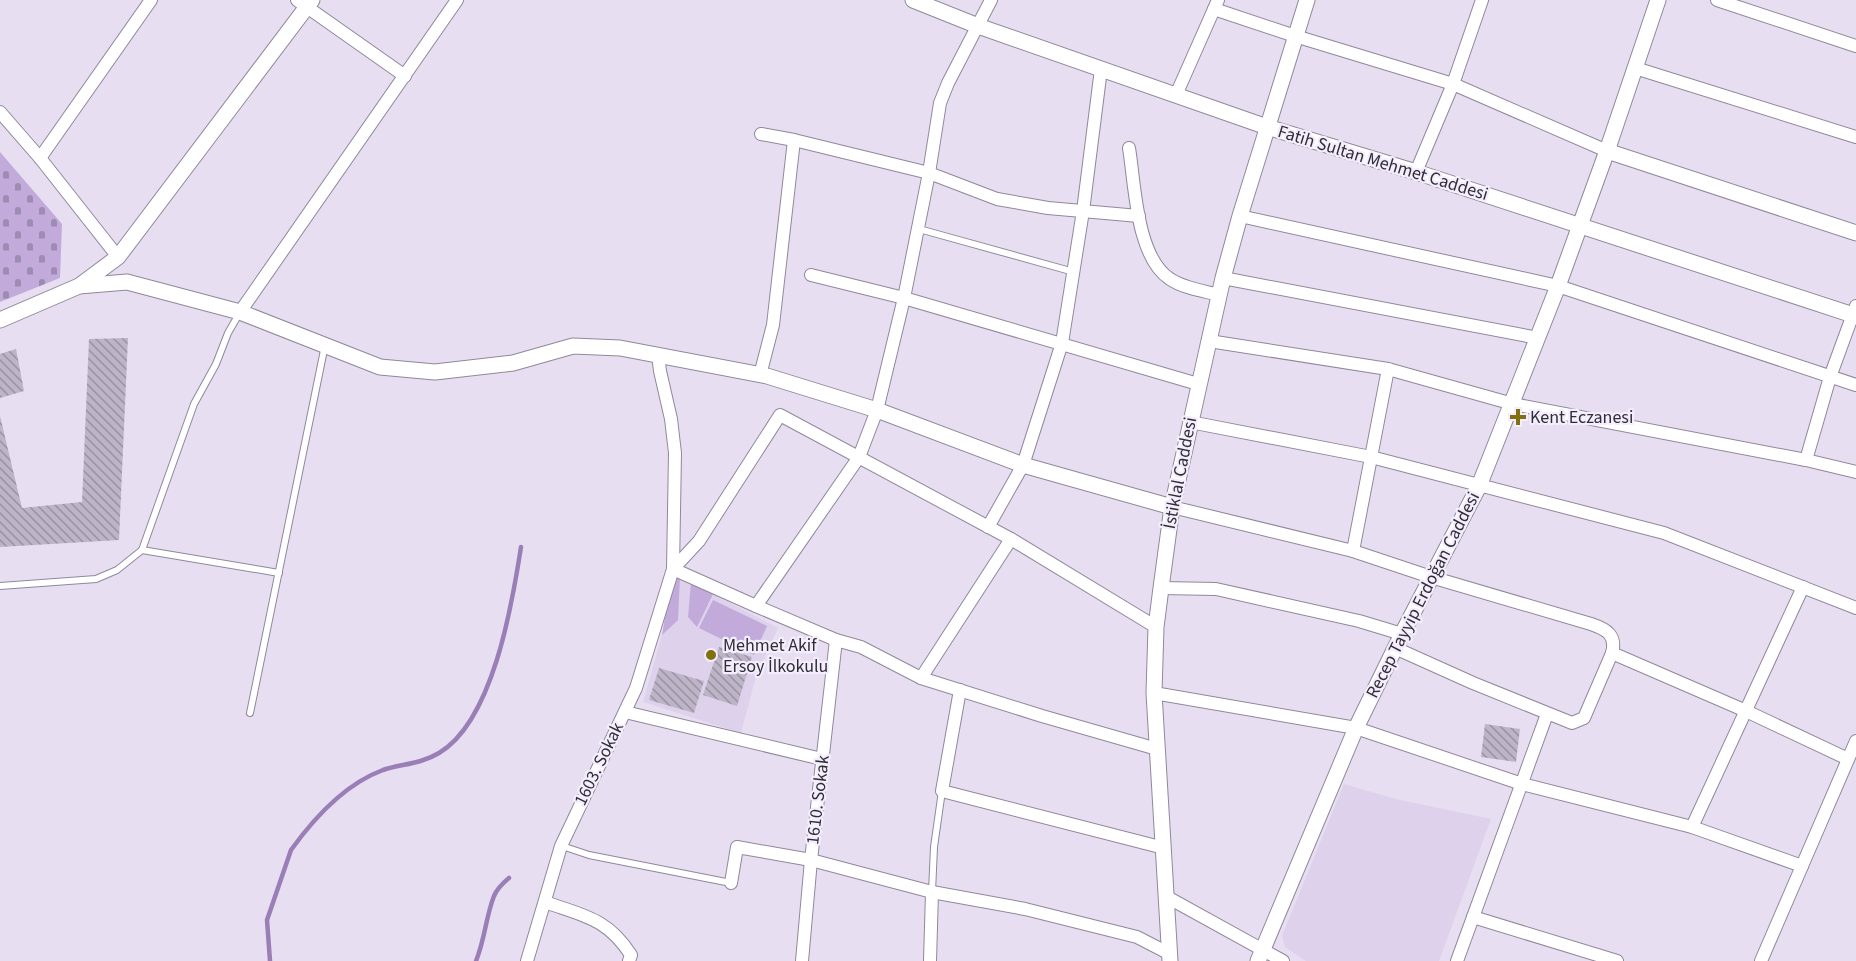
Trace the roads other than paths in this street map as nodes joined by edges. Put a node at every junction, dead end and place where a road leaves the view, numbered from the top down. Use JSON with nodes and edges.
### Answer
{"nodes":[{"id":1,"x":151,"y":0,"type":"edge"},
{"id":2,"x":458,"y":0,"type":"edge"},
{"id":3,"x":913,"y":0,"type":"edge"},
{"id":4,"x":991,"y":0,"type":"edge"},
{"id":5,"x":1307,"y":0,"type":"edge"},
{"id":6,"x":1482,"y":0,"type":"edge"},
{"id":7,"x":1658,"y":0,"type":"edge"},
{"id":8,"x":1717,"y":0,"type":"edge"},
{"id":9,"x":305,"y":2,"type":"edge"},
{"id":10,"x":1216,"y":4,"type":"edge"},
{"id":11,"x":978,"y":26,"type":"junction"},
{"id":12,"x":1294,"y":36,"type":"junction"},
{"id":13,"x":1856,"y":46,"type":"edge"},
{"id":14,"x":1635,"y":68,"type":"junction"},
{"id":15,"x":1101,"y":69,"type":"junction"},
{"id":16,"x":405,"y":76,"type":"junction"},
{"id":17,"x":1453,"y":84,"type":"junction"},
{"id":18,"x":1176,"y":95,"type":"junction"},
{"id":19,"x":0,"y":112,"type":"edge"},
{"id":20,"x":1267,"y":127,"type":"junction"},
{"id":21,"x":761,"y":134,"type":"dead end"},
{"id":22,"x":1856,"y":137,"type":"edge"},
{"id":23,"x":794,"y":140,"type":"junction"},
{"id":24,"x":1129,"y":147,"type":"dead end"},
{"id":25,"x":1608,"y":151,"type":"junction"},
{"id":26,"x":40,"y":158,"type":"junction"},
{"id":27,"x":1416,"y":172,"type":"junction"},
{"id":28,"x":929,"y":173,"type":"junction"},
{"id":29,"x":1083,"y":211,"type":"junction"},
{"id":30,"x":1139,"y":216,"type":"junction"},
{"id":31,"x":1240,"y":216,"type":"junction"},
{"id":32,"x":1579,"y":225,"type":"junction"},
{"id":33,"x":919,"y":230,"type":"junction"},
{"id":34,"x":1856,"y":232,"type":"edge"},
{"id":35,"x":118,"y":257,"type":"junction"},
{"id":36,"x":1074,"y":272,"type":"junction"},
{"id":37,"x":811,"y":275,"type":"dead end"},
{"id":38,"x":1223,"y":278,"type":"junction"},
{"id":39,"x":79,"y":286,"type":"junction"},
{"id":40,"x":1558,"y":286,"type":"junction"},
{"id":41,"x":1219,"y":295,"type":"junction"},
{"id":42,"x":904,"y":298,"type":"junction"},
{"id":43,"x":240,"y":312,"type":"junction"},
{"id":44,"x":1855,"y":312,"type":"edge"},
{"id":45,"x":0,"y":320,"type":"edge"},
{"id":46,"x":1538,"y":338,"type":"junction"},
{"id":47,"x":1209,"y":340,"type":"junction"},
{"id":48,"x":1062,"y":343,"type":"junction"},
{"id":49,"x":325,"y":345,"type":"junction"},
{"id":50,"x":658,"y":356,"type":"junction"},
{"id":51,"x":1388,"y":369,"type":"junction"},
{"id":52,"x":760,"y":375,"type":"junction"},
{"id":53,"x":1830,"y":377,"type":"junction"},
{"id":54,"x":1198,"y":384,"type":"junction"},
{"id":55,"x":1856,"y":385,"type":"edge"},
{"id":56,"x":1513,"y":404,"type":"junction"},
{"id":57,"x":877,"y":410,"type":"junction"},
{"id":58,"x":1190,"y":422,"type":"junction"},
{"id":59,"x":859,"y":457,"type":"junction"},
{"id":60,"x":1371,"y":457,"type":"junction"},
{"id":61,"x":1806,"y":460,"type":"junction"},
{"id":62,"x":1023,"y":465,"type":"junction"},
{"id":63,"x":1856,"y":472,"type":"edge"},
{"id":64,"x":1479,"y":486,"type":"junction"},
{"id":65,"x":1172,"y":507,"type":"junction"},
{"id":66,"x":988,"y":527,"type":"junction"},
{"id":67,"x":1011,"y":539,"type":"junction"},
{"id":68,"x":142,"y":550,"type":"junction"},
{"id":69,"x":1353,"y":551,"type":"junction"},
{"id":70,"x":673,"y":569,"type":"junction"},
{"id":71,"x":279,"y":573,"type":"junction"},
{"id":72,"x":1431,"y":577,"type":"junction"},
{"id":73,"x":0,"y":586,"type":"edge"},
{"id":74,"x":1803,"y":587,"type":"junction"},
{"id":75,"x":1161,"y":588,"type":"junction"},
{"id":76,"x":756,"y":606,"type":"junction"},
{"id":77,"x":1856,"y":608,"type":"edge"},
{"id":78,"x":1156,"y":627,"type":"junction"},
{"id":79,"x":836,"y":640,"type":"junction"},
{"id":80,"x":1398,"y":641,"type":"junction"},
{"id":81,"x":1612,"y":653,"type":"junction"},
{"id":82,"x":921,"y":678,"type":"junction"},
{"id":83,"x":960,"y":690,"type":"junction"},
{"id":84,"x":1155,"y":693,"type":"junction"},
{"id":85,"x":1746,"y":711,"type":"junction"},
{"id":86,"x":625,"y":712,"type":"junction"},
{"id":87,"x":250,"y":713,"type":"dead end"},
{"id":88,"x":1547,"y":714,"type":"junction"},
{"id":89,"x":1356,"y":728,"type":"junction"},
{"id":90,"x":1856,"y":741,"type":"edge"},
{"id":91,"x":1157,"y":749,"type":"junction"},
{"id":92,"x":822,"y":759,"type":"junction"},
{"id":93,"x":1848,"y":759,"type":"junction"},
{"id":94,"x":1522,"y":784,"type":"junction"},
{"id":95,"x":942,"y":791,"type":"junction"},
{"id":96,"x":1692,"y":827,"type":"junction"},
{"id":97,"x":561,"y":846,"type":"junction"},
{"id":98,"x":1164,"y":848,"type":"junction"},
{"id":99,"x":810,"y":860,"type":"junction"},
{"id":100,"x":1802,"y":866,"type":"junction"},
{"id":101,"x":731,"y":883,"type":"joint"},
{"id":102,"x":932,"y":892,"type":"junction"},
{"id":103,"x":1167,"y":897,"type":"junction"},
{"id":104,"x":545,"y":902,"type":"junction"},
{"id":105,"x":1473,"y":917,"type":"junction"},
{"id":106,"x":1261,"y":955,"type":"edge"},
{"id":107,"x":1170,"y":957,"type":"edge"},
{"id":108,"x":630,"y":958,"type":"edge"},
{"id":109,"x":527,"y":961,"type":"edge"},
{"id":110,"x":802,"y":961,"type":"edge"},
{"id":111,"x":930,"y":961,"type":"edge"},
{"id":112,"x":1283,"y":961,"type":"edge"},
{"id":113,"x":1457,"y":961,"type":"edge"},
{"id":114,"x":1617,"y":961,"type":"edge"},
{"id":115,"x":1761,"y":961,"type":"edge"}],
"edges":[{"from":1,"to":26,"type":"street"},
{"from":2,"to":16,"type":"street"},
{"from":3,"to":11,"type":"street","name":"Fatih Sultan Mehmet Caddesi"},
{"from":4,"to":11,"type":"street"},
{"from":5,"to":12,"type":"street","name":"İstiklal Caddesi"},
{"from":6,"to":17,"type":"street"},
{"from":7,"to":14,"type":"street","name":"Recep Tayyip Erdoğan Caddesi"},
{"from":8,"to":13,"type":"street"},
{"from":9,"to":16,"type":"street"},
{"from":9,"to":35,"type":"street"},
{"from":10,"to":12,"type":"street"},
{"from":10,"to":18,"type":"street"},
{"from":11,"to":15,"type":"street","name":"Fatih Sultan Mehmet Caddesi"},
{"from":11,"to":28,"type":"street"},
{"from":12,"to":17,"type":"street"},
{"from":12,"to":20,"type":"street","name":"İstiklal Caddesi"},
{"from":14,"to":22,"type":"street"},
{"from":14,"to":25,"type":"street","name":"Recep Tayyip Erdoğan Caddesi"},
{"from":15,"to":18,"type":"street","name":"Fatih Sultan Mehmet Caddesi"},
{"from":15,"to":29,"type":"street"},
{"from":16,"to":43,"type":"street"},
{"from":17,"to":25,"type":"street"},
{"from":17,"to":27,"type":"street"},
{"from":18,"to":20,"type":"street","name":"Fatih Sultan Mehmet Caddesi"},
{"from":19,"to":26,"type":"street"},
{"from":20,"to":27,"type":"street","name":"Fatih Sultan Mehmet Caddesi"},
{"from":20,"to":31,"type":"street","name":"İstiklal Caddesi"},
{"from":21,"to":23,"type":"street"},
{"from":23,"to":28,"type":"street"},
{"from":23,"to":52,"type":"street"},
{"from":24,"to":30,"type":"street"},
{"from":25,"to":32,"type":"street","name":"Recep Tayyip Erdoğan Caddesi"},
{"from":25,"to":34,"type":"street"},
{"from":26,"to":35,"type":"street"},
{"from":27,"to":32,"type":"street","name":"Fatih Sultan Mehmet Caddesi"},
{"from":28,"to":29,"type":"street"},
{"from":28,"to":33,"type":"street"},
{"from":29,"to":30,"type":"street"},
{"from":29,"to":36,"type":"street"},
{"from":30,"to":41,"type":"street"},
{"from":31,"to":38,"type":"street","name":"İstiklal Caddesi"},
{"from":31,"to":40,"type":"street"},
{"from":32,"to":40,"type":"street","name":"Recep Tayyip Erdoğan Caddesi"},
{"from":32,"to":44,"type":"street","name":"Fatih Sultan Mehmet Caddesi"},
{"from":33,"to":36,"type":"lane"},
{"from":33,"to":42,"type":"street"},
{"from":35,"to":39,"type":"street"},
{"from":36,"to":48,"type":"street"},
{"from":37,"to":42,"type":"street"},
{"from":38,"to":41,"type":"street","name":"İstiklal Caddesi"},
{"from":38,"to":46,"type":"street"},
{"from":39,"to":43,"type":"street"},
{"from":39,"to":45,"type":"street"},
{"from":40,"to":46,"type":"street","name":"Recep Tayyip Erdoğan Caddesi"},
{"from":40,"to":53,"type":"street"},
{"from":41,"to":47,"type":"street","name":"İstiklal Caddesi"},
{"from":42,"to":48,"type":"street"},
{"from":42,"to":57,"type":"street"},
{"from":43,"to":49,"type":"street"},
{"from":43,"to":68,"type":"lane"},
{"from":44,"to":53,"type":"street"},
{"from":46,"to":56,"type":"street","name":"Recep Tayyip Erdoğan Caddesi"},
{"from":47,"to":51,"type":"street"},
{"from":47,"to":54,"type":"street","name":"İstiklal Caddesi"},
{"from":48,"to":54,"type":"street"},
{"from":48,"to":62,"type":"street"},
{"from":49,"to":50,"type":"street"},
{"from":49,"to":71,"type":"lane"},
{"from":50,"to":52,"type":"street"},
{"from":50,"to":70,"type":"street"},
{"from":51,"to":56,"type":"street"},
{"from":51,"to":60,"type":"street"},
{"from":52,"to":57,"type":"street"},
{"from":53,"to":55,"type":"street"},
{"from":53,"to":61,"type":"street"},
{"from":54,"to":58,"type":"street","name":"İstiklal Caddesi"},
{"from":56,"to":61,"type":"street"},
{"from":56,"to":64,"type":"street","name":"Recep Tayyip Erdoğan Caddesi"},
{"from":57,"to":59,"type":"street"},
{"from":57,"to":62,"type":"street"},
{"from":58,"to":60,"type":"street"},
{"from":58,"to":65,"type":"street","name":"İstiklal Caddesi"},
{"from":59,"to":66,"type":"street"},
{"from":59,"to":70,"type":"street"},
{"from":59,"to":76,"type":"street"},
{"from":60,"to":64,"type":"street"},
{"from":60,"to":69,"type":"street"},
{"from":61,"to":63,"type":"street"},
{"from":62,"to":65,"type":"street"},
{"from":62,"to":66,"type":"street"},
{"from":64,"to":72,"type":"street","name":"Recep Tayyip Erdoğan Caddesi"},
{"from":64,"to":74,"type":"street"},
{"from":65,"to":69,"type":"street"},
{"from":65,"to":75,"type":"street","name":"İstiklal Caddesi"},
{"from":66,"to":67,"type":"street"},
{"from":67,"to":78,"type":"street"},
{"from":67,"to":82,"type":"street"},
{"from":68,"to":71,"type":"lane"},
{"from":68,"to":73,"type":"lane"},
{"from":69,"to":72,"type":"street"},
{"from":70,"to":76,"type":"street"},
{"from":70,"to":86,"type":"street","name":"1603. Sokak"},
{"from":71,"to":87,"type":"lane"},
{"from":72,"to":80,"type":"street","name":"Recep Tayyip Erdoğan Caddesi"},
{"from":72,"to":81,"type":"street"},
{"from":74,"to":77,"type":"street"},
{"from":74,"to":85,"type":"street"},
{"from":75,"to":78,"type":"street","name":"İstiklal Caddesi"},
{"from":75,"to":80,"type":"street"},
{"from":76,"to":79,"type":"street"},
{"from":78,"to":84,"type":"street","name":"İstiklal Caddesi"},
{"from":79,"to":82,"type":"street"},
{"from":79,"to":92,"type":"street","name":"1610. Sokak"},
{"from":80,"to":88,"type":"street"},
{"from":80,"to":89,"type":"street","name":"Recep Tayyip Erdoğan Caddesi"},
{"from":81,"to":85,"type":"street"},
{"from":81,"to":88,"type":"street"},
{"from":82,"to":83,"type":"street"},
{"from":83,"to":91,"type":"street"},
{"from":83,"to":95,"type":"street"},
{"from":84,"to":89,"type":"street"},
{"from":84,"to":91,"type":"street","name":"İstiklal Caddesi"},
{"from":85,"to":93,"type":"street"},
{"from":85,"to":96,"type":"street"},
{"from":86,"to":92,"type":"street"},
{"from":86,"to":97,"type":"street","name":"1603. Sokak"},
{"from":88,"to":94,"type":"street"},
{"from":89,"to":94,"type":"street"},
{"from":89,"to":106,"type":"street","name":"Recep Tayyip Erdoğan Caddesi"},
{"from":90,"to":93,"type":"street"},
{"from":91,"to":98,"type":"street","name":"İstiklal Caddesi"},
{"from":92,"to":99,"type":"street","name":"1610. Sokak"},
{"from":93,"to":100,"type":"street"},
{"from":94,"to":96,"type":"street"},
{"from":94,"to":105,"type":"street"},
{"from":95,"to":98,"type":"street"},
{"from":95,"to":102,"type":"lane"},
{"from":96,"to":100,"type":"street"},
{"from":97,"to":101,"type":"lane"},
{"from":97,"to":104,"type":"street","name":"1603. Sokak"},
{"from":98,"to":103,"type":"street","name":"İstiklal Caddesi"},
{"from":99,"to":101,"type":"street"},
{"from":99,"to":102,"type":"street"},
{"from":99,"to":110,"type":"street","name":"1610. Sokak"},
{"from":100,"to":115,"type":"street"},
{"from":102,"to":107,"type":"street"},
{"from":102,"to":111,"type":"street"},
{"from":103,"to":106,"type":"street"},
{"from":103,"to":107,"type":"street","name":"İstiklal Caddesi"},
{"from":104,"to":108,"type":"street"},
{"from":104,"to":109,"type":"street","name":"1603. Sokak"},
{"from":105,"to":113,"type":"street"},
{"from":105,"to":114,"type":"street"},
{"from":106,"to":112,"type":"street"}]}
